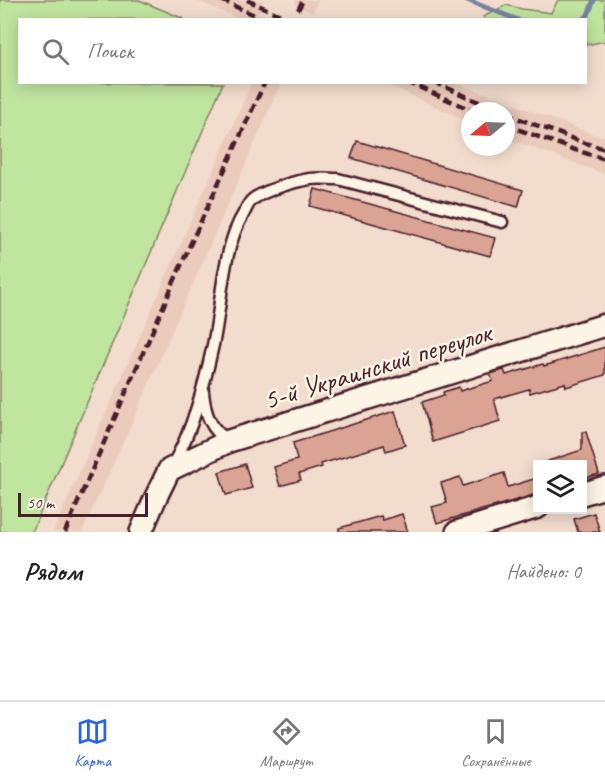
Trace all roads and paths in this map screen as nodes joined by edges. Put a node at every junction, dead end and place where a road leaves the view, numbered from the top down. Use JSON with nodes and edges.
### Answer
{"nodes":[{"id":1,"x":502,"y":222,"type":"dead end"},
{"id":2,"x":605,"y":325,"type":"edge"},
{"id":3,"x":203,"y":386,"type":"junction"},
{"id":4,"x":229,"y":441,"type":"junction"},
{"id":5,"x":169,"y":471,"type":"junction"},
{"id":6,"x":605,"y":487,"type":"edge"},
{"id":7,"x":587,"y":492,"type":"edge"},
{"id":8,"x":533,"y":508,"type":"edge"},
{"id":9,"x":141,"y":532,"type":"edge"},
{"id":10,"x":458,"y":532,"type":"edge"}],
"edges":[{"from":1,"to":3,"type":"lane"},
{"from":2,"to":4,"type":"street","name":"5-й Украинский переулок"},
{"from":3,"to":4,"type":"lane"},
{"from":3,"to":5,"type":"lane"},
{"from":4,"to":5,"type":"street","name":"5-й Украинский переулок"},
{"from":5,"to":9,"type":"street"},
{"from":6,"to":7,"type":"street"},
{"from":8,"to":10,"type":"street"}]}
